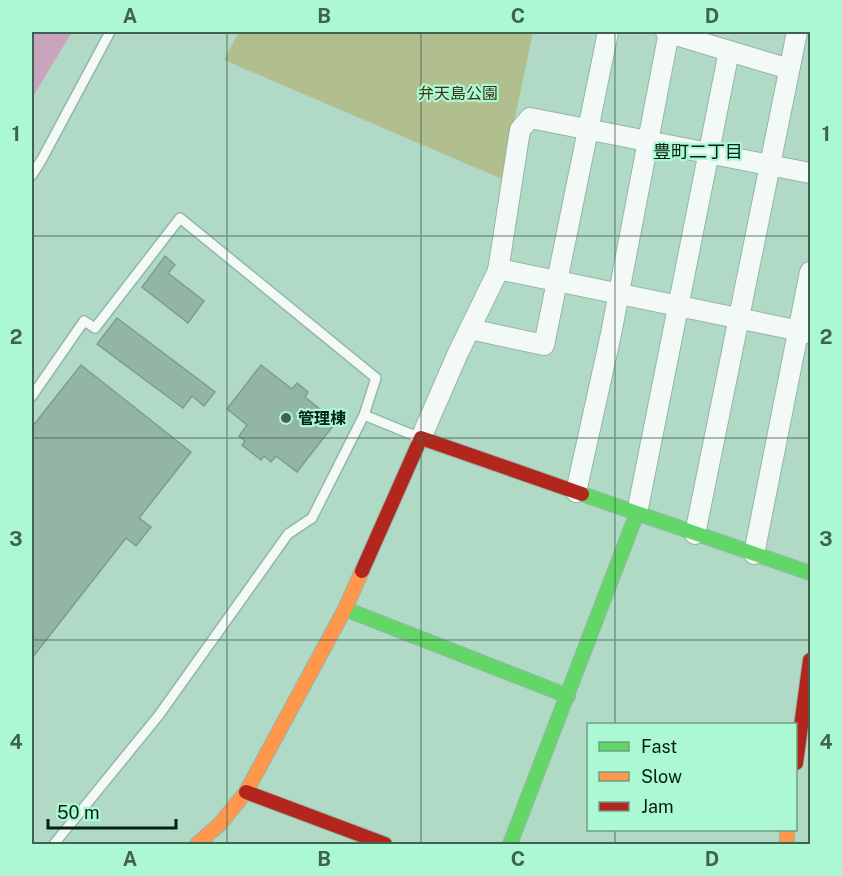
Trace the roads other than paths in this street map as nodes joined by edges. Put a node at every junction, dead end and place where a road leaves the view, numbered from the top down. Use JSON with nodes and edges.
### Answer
{"nodes":[{"id":1,"x":110,"y":32,"type":"edge"},
{"id":2,"x":608,"y":32,"type":"edge"},
{"id":3,"x":667,"y":32,"type":"edge"},
{"id":4,"x":796,"y":32,"type":"edge"},
{"id":5,"x":708,"y":38,"type":"edge"},
{"id":6,"x":729,"y":51,"type":"junction"},
{"id":7,"x":789,"y":69,"type":"junction"},
{"id":8,"x":587,"y":129,"type":"junction"},
{"id":9,"x":648,"y":141,"type":"junction"},
{"id":10,"x":709,"y":153,"type":"junction"},
{"id":11,"x":770,"y":165,"type":"junction"},
{"id":12,"x":810,"y":173,"type":"edge"},
{"id":13,"x":32,"y":174,"type":"edge"},
{"id":14,"x":498,"y":269,"type":"junction"},
{"id":15,"x":810,"y":272,"type":"edge"},
{"id":16,"x":557,"y":281,"type":"junction"},
{"id":17,"x":618,"y":294,"type":"junction"},
{"id":18,"x":678,"y":306,"type":"junction"},
{"id":19,"x":739,"y":318,"type":"junction"},
{"id":20,"x":470,"y":329,"type":"junction"},
{"id":21,"x":805,"y":332,"type":"edge"},
{"id":22,"x":32,"y":396,"type":"edge"},
{"id":23,"x":364,"y":415,"type":"junction"},
{"id":24,"x":420,"y":438,"type":"junction"},
{"id":25,"x":576,"y":492,"type":"junction"},
{"id":26,"x":637,"y":513,"type":"junction"},
{"id":27,"x":695,"y":534,"type":"junction"},
{"id":28,"x":754,"y":554,"type":"junction"},
{"id":29,"x":810,"y":573,"type":"edge"},
{"id":30,"x":345,"y":609,"type":"junction"},
{"id":31,"x":810,"y":660,"type":"edge"},
{"id":32,"x":567,"y":696,"type":"junction"},
{"id":33,"x":797,"y":749,"type":"edge"},
{"id":34,"x":246,"y":792,"type":"junction"},
{"id":35,"x":54,"y":844,"type":"edge"},
{"id":36,"x":197,"y":844,"type":"edge"},
{"id":37,"x":385,"y":844,"type":"edge"},
{"id":38,"x":510,"y":844,"type":"edge"}],
"edges":[{"from":1,"to":13,"type":"lane"},
{"from":2,"to":8,"type":"street"},
{"from":3,"to":5,"type":"street"},
{"from":3,"to":9,"type":"street"},
{"from":4,"to":7,"type":"street"},
{"from":5,"to":6,"type":"street"},
{"from":6,"to":7,"type":"street"},
{"from":6,"to":10,"type":"street"},
{"from":7,"to":11,"type":"street"},
{"from":8,"to":9,"type":"street"},
{"from":8,"to":14,"type":"street"},
{"from":8,"to":16,"type":"street"},
{"from":9,"to":10,"type":"street"},
{"from":9,"to":17,"type":"street"},
{"from":10,"to":11,"type":"street"},
{"from":10,"to":18,"type":"street"},
{"from":11,"to":12,"type":"street"},
{"from":11,"to":19,"type":"street"},
{"from":14,"to":16,"type":"street"},
{"from":14,"to":20,"type":"street"},
{"from":15,"to":21,"type":"street"},
{"from":16,"to":17,"type":"street"},
{"from":16,"to":20,"type":"street"},
{"from":17,"to":18,"type":"street"},
{"from":17,"to":25,"type":"street"},
{"from":18,"to":19,"type":"street"},
{"from":18,"to":26,"type":"street"},
{"from":19,"to":21,"type":"street"},
{"from":19,"to":27,"type":"street"},
{"from":20,"to":24,"type":"street"},
{"from":21,"to":28,"type":"street"},
{"from":22,"to":23,"type":"lane"},
{"from":23,"to":24,"type":"lane"},
{"from":23,"to":35,"type":"lane"},
{"from":24,"to":25,"type":"street"},
{"from":24,"to":30,"type":"street"},
{"from":25,"to":26,"type":"street"},
{"from":26,"to":27,"type":"street"},
{"from":26,"to":32,"type":"street"},
{"from":27,"to":28,"type":"street"},
{"from":28,"to":29,"type":"street"},
{"from":30,"to":32,"type":"street"},
{"from":30,"to":34,"type":"street"},
{"from":31,"to":33,"type":"street"},
{"from":32,"to":38,"type":"street"},
{"from":34,"to":36,"type":"street"},
{"from":34,"to":37,"type":"street"}]}
